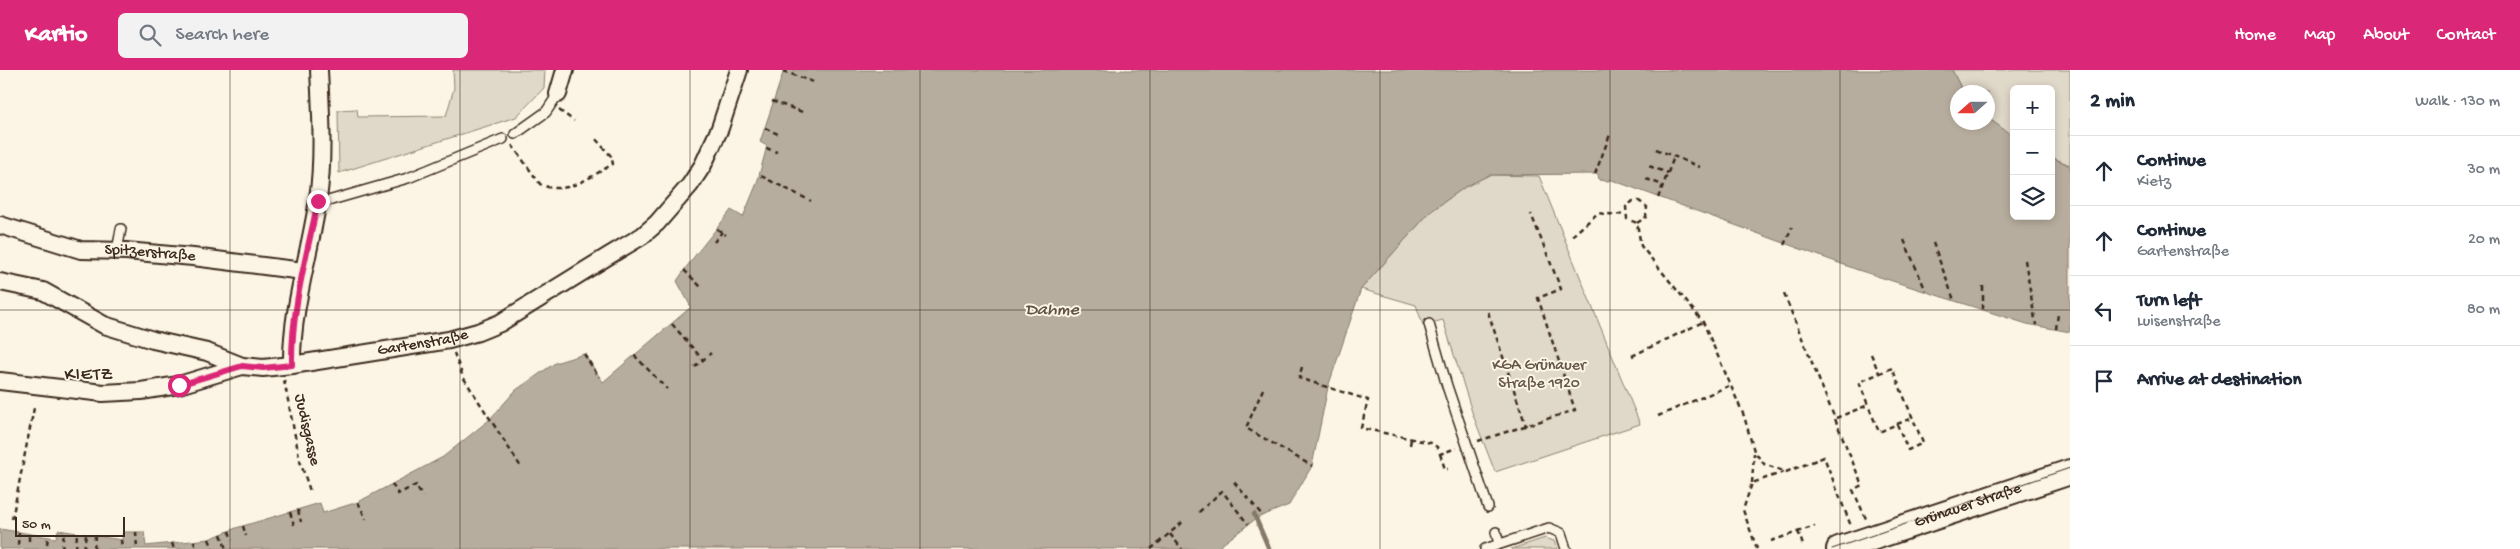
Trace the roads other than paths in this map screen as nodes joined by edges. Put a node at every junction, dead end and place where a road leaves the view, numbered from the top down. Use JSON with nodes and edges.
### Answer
{"nodes":[{"id":1,"x":319,"y":70,"type":"edge"},
{"id":2,"x":565,"y":70,"type":"edge"},
{"id":3,"x":739,"y":70,"type":"edge"},
{"id":4,"x":556,"y":100,"type":"joint"},
{"id":5,"x":515,"y":134,"type":"dead end"},
{"id":6,"x":502,"y":139,"type":"dead end"},
{"id":7,"x":318,"y":201,"type":"junction"},
{"id":8,"x":0,"y":225,"type":"edge"},
{"id":9,"x":121,"y":229,"type":"dead end"},
{"id":10,"x":117,"y":251,"type":"junction"},
{"id":11,"x":303,"y":271,"type":"junction"},
{"id":12,"x":0,"y":282,"type":"edge"},
{"id":13,"x":1429,"y":324,"type":"dead end"},
{"id":14,"x":242,"y":366,"type":"junction"},
{"id":15,"x":287,"y":369,"type":"junction"},
{"id":16,"x":0,"y":381,"type":"edge"},
{"id":17,"x":2070,"y":472,"type":"edge"},
{"id":18,"x":1488,"y":508,"type":"dead end"},
{"id":19,"x":1496,"y":532,"type":"dead end"},
{"id":20,"x":1846,"y":541,"type":"edge"},
{"id":21,"x":1499,"y":544,"type":"junction"},
{"id":22,"x":1485,"y":549,"type":"edge"},
{"id":23,"x":1566,"y":549,"type":"edge"}],
"edges":[{"from":1,"to":7,"type":"street"},
{"from":2,"to":4,"type":"street"},
{"from":3,"to":15,"type":"street","name":"Gartenstraße"},
{"from":4,"to":5,"type":"lane"},
{"from":6,"to":7,"type":"lane"},
{"from":7,"to":11,"type":"street"},
{"from":8,"to":10,"type":"street","name":"Spitzerstraße"},
{"from":9,"to":10,"type":"lane"},
{"from":10,"to":11,"type":"street","name":"Spitzerstraße"},
{"from":11,"to":15,"type":"street"},
{"from":12,"to":14,"type":"street","name":"Gartenstraße"},
{"from":13,"to":18,"type":"lane"},
{"from":14,"to":15,"type":"street","name":"Gartenstraße"},
{"from":14,"to":16,"type":"street"},
{"from":17,"to":20,"type":"main road","name":"Grünauer Straße"},
{"from":19,"to":21,"type":"lane"},
{"from":21,"to":22,"type":"lane"},
{"from":21,"to":23,"type":"lane"}]}
